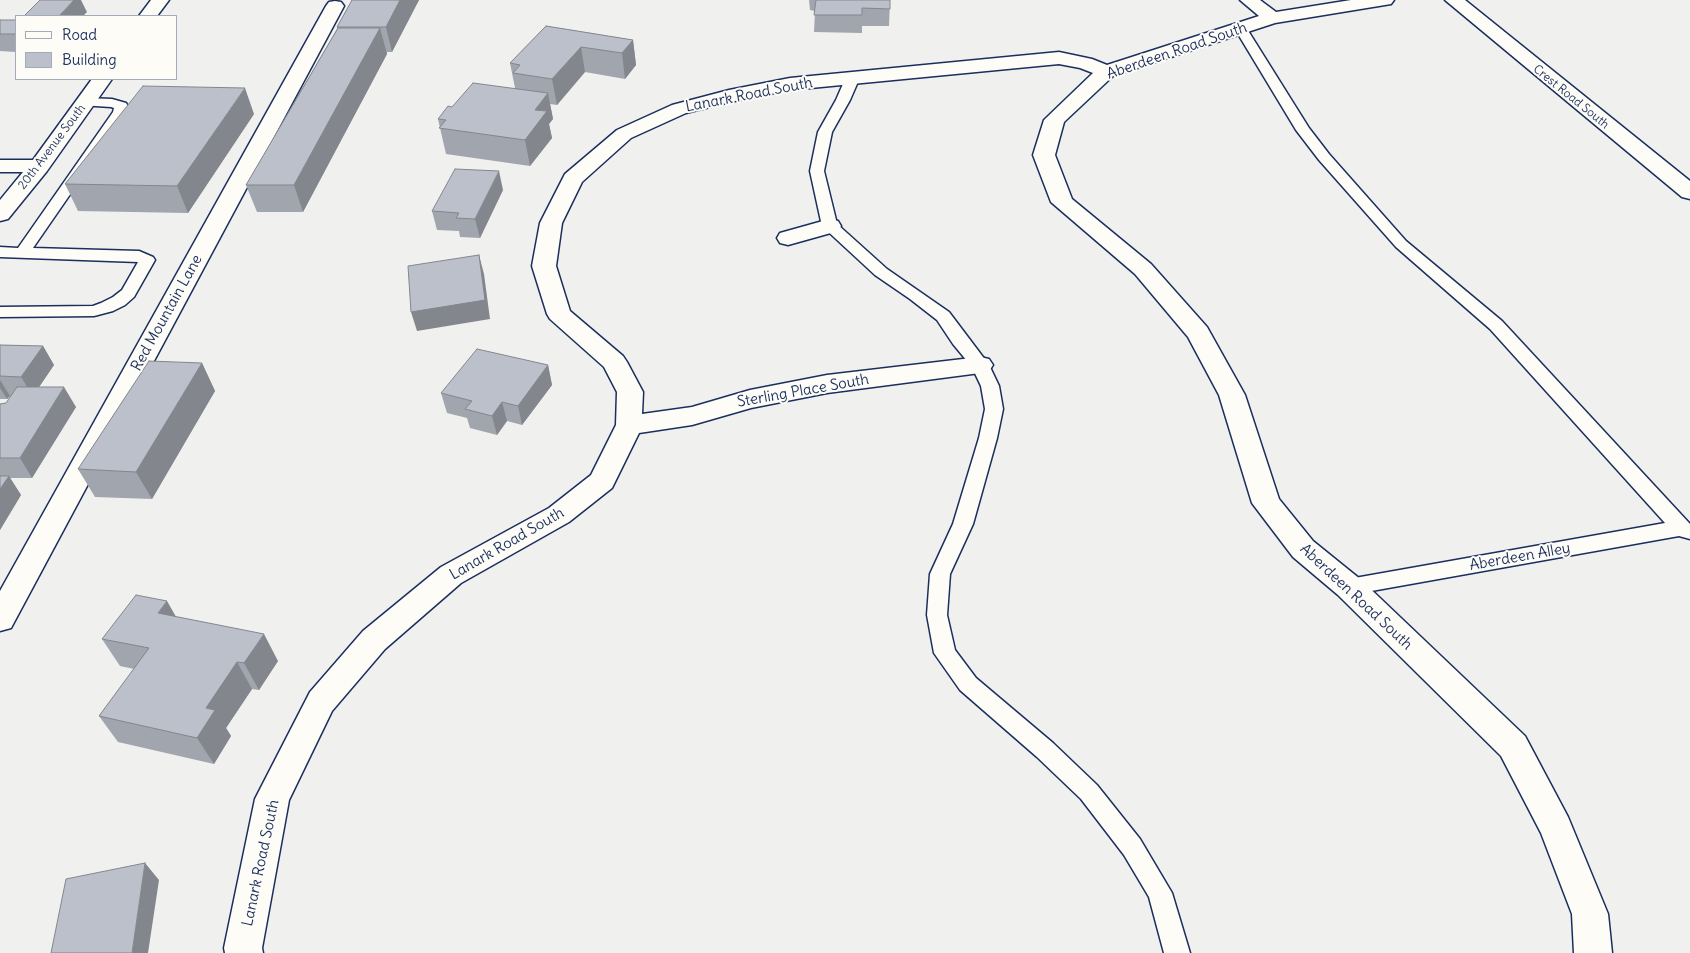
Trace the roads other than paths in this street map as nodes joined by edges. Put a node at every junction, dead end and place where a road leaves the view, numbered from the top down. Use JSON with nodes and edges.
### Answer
{"nodes":[{"id":1,"x":160,"y":0,"type":"edge"},
{"id":2,"x":1249,"y":0,"type":"edge"},
{"id":3,"x":1385,"y":0,"type":"edge"},
{"id":4,"x":1454,"y":0,"type":"edge"},
{"id":5,"x":335,"y":6,"type":"dead end"},
{"id":6,"x":149,"y":15,"type":"edge"},
{"id":7,"x":1272,"y":18,"type":"junction"},
{"id":8,"x":1241,"y":29,"type":"junction"},
{"id":9,"x":1106,"y":72,"type":"junction"},
{"id":10,"x":853,"y":77,"type":"junction"},
{"id":11,"x":101,"y":80,"type":"edge"},
{"id":12,"x":85,"y":102,"type":"junction"},
{"id":13,"x":0,"y":166,"type":"edge"},
{"id":14,"x":39,"y":166,"type":"junction"},
{"id":15,"x":1690,"y":192,"type":"edge"},
{"id":16,"x":0,"y":214,"type":"edge"},
{"id":17,"x":830,"y":226,"type":"junction"},
{"id":18,"x":788,"y":238,"type":"dead end"},
{"id":19,"x":0,"y":252,"type":"edge"},
{"id":20,"x":22,"y":252,"type":"junction"},
{"id":21,"x":0,"y":312,"type":"edge"},
{"id":22,"x":980,"y":365,"type":"junction"},
{"id":23,"x":629,"y":425,"type":"junction"},
{"id":24,"x":1686,"y":530,"type":"edge"},
{"id":25,"x":1349,"y":588,"type":"junction"},
{"id":26,"x":0,"y":619,"type":"edge"},
{"id":27,"x":244,"y":953,"type":"edge"},
{"id":28,"x":1177,"y":953,"type":"edge"},
{"id":29,"x":1593,"y":953,"type":"edge"}],
"edges":[{"from":1,"to":6,"type":"street"},
{"from":2,"to":7,"type":"street"},
{"from":3,"to":7,"type":"street","name":"Aberdeen Road South"},
{"from":4,"to":15,"type":"street","name":"Crest Road South"},
{"from":5,"to":26,"type":"street","name":"Red Mountain Lane"},
{"from":7,"to":8,"type":"street","name":"Aberdeen Road South"},
{"from":8,"to":9,"type":"street","name":"Aberdeen Road South"},
{"from":8,"to":24,"type":"lane"},
{"from":9,"to":10,"type":"street","name":"Lanark Road South"},
{"from":9,"to":25,"type":"street","name":"Aberdeen Road South"},
{"from":10,"to":17,"type":"lane"},
{"from":10,"to":23,"type":"street","name":"Lanark Road South"},
{"from":11,"to":12,"type":"street","name":"20th Avenue South"},
{"from":12,"to":14,"type":"street","name":"20th Avenue South"},
{"from":12,"to":20,"type":"lane"},
{"from":13,"to":14,"type":"street"},
{"from":14,"to":16,"type":"street","name":"20th Avenue South"},
{"from":17,"to":18,"type":"street"},
{"from":17,"to":22,"type":"lane"},
{"from":19,"to":20,"type":"lane"},
{"from":20,"to":21,"type":"lane"},
{"from":22,"to":23,"type":"street","name":"Sterling Place South"},
{"from":22,"to":28,"type":"lane"},
{"from":23,"to":27,"type":"street","name":"Lanark Road South"},
{"from":24,"to":25,"type":"lane","name":"Aberdeen Alley"},
{"from":25,"to":29,"type":"street","name":"Aberdeen Road South"}]}
